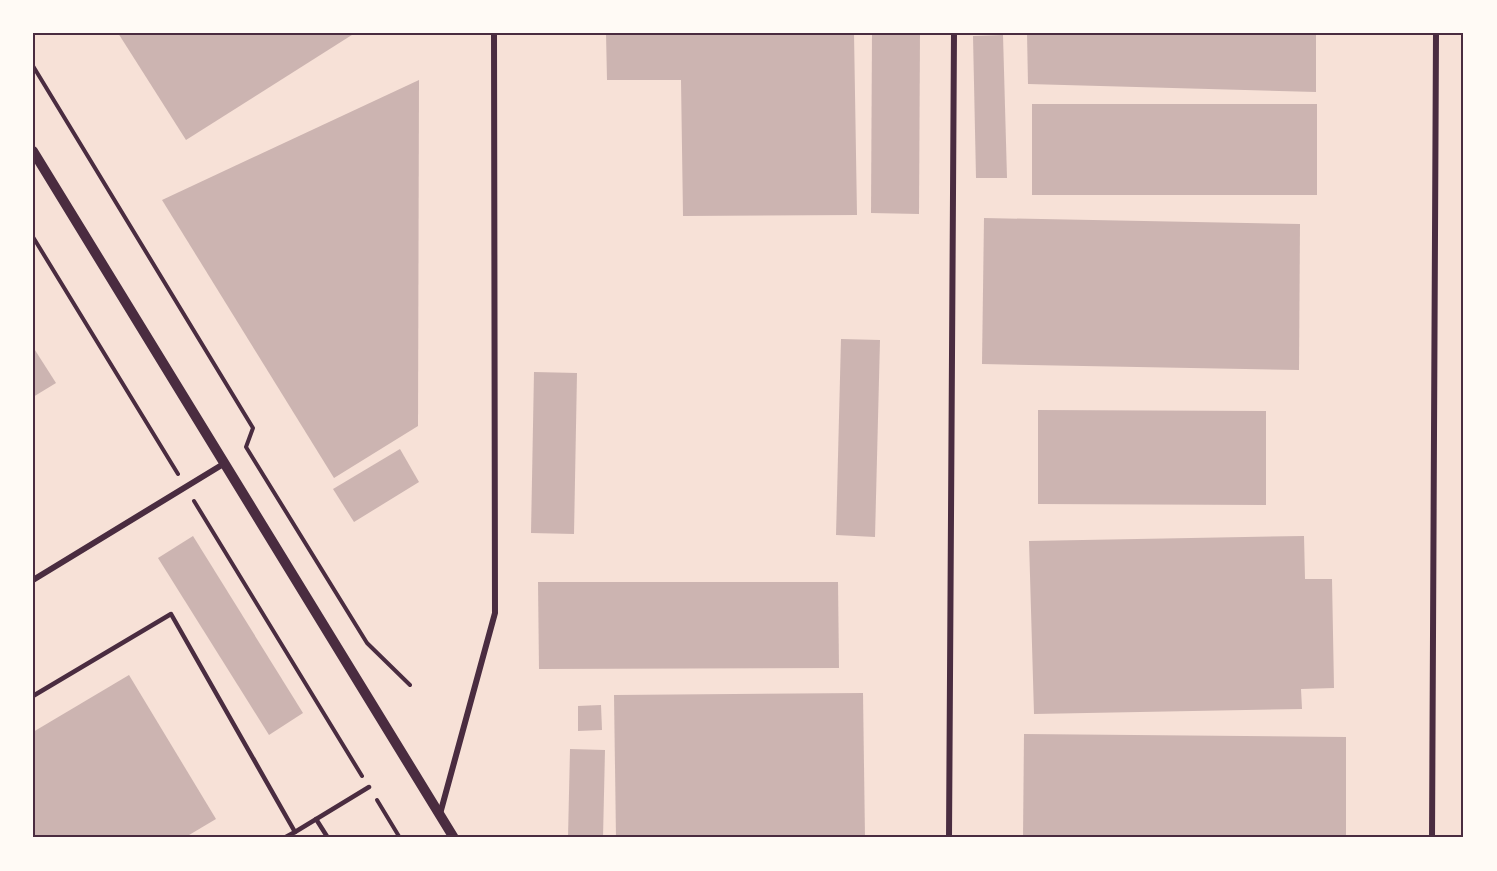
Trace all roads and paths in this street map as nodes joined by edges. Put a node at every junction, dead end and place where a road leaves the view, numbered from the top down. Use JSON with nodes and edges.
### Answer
{"nodes":[{"id":1,"x":494,"y":33,"type":"edge"},
{"id":2,"x":954,"y":33,"type":"edge"},
{"id":3,"x":1436,"y":33,"type":"edge"},
{"id":4,"x":33,"y":66,"type":"edge"},
{"id":5,"x":33,"y":151,"type":"edge"},
{"id":6,"x":33,"y":237,"type":"edge"},
{"id":7,"x":225,"y":463,"type":"junction"},
{"id":8,"x":186,"y":487,"type":"junction"},
{"id":9,"x":33,"y":580,"type":"edge"},
{"id":10,"x":410,"y":685,"type":"dead end"},
{"id":11,"x":33,"y":696,"type":"edge"},
{"id":12,"x":369,"y":787,"type":"junction"},
{"id":13,"x":440,"y":815,"type":"junction"},
{"id":14,"x":316,"y":819,"type":"junction"},
{"id":15,"x":295,"y":832,"type":"junction"},
{"id":16,"x":284,"y":838,"type":"edge"},
{"id":17,"x":328,"y":838,"type":"edge"},
{"id":18,"x":400,"y":838,"type":"edge"},
{"id":19,"x":454,"y":838,"type":"edge"},
{"id":20,"x":950,"y":838,"type":"edge"},
{"id":21,"x":1432,"y":838,"type":"edge"}],
"edges":[{"from":1,"to":13,"type":"street"},
{"from":2,"to":20,"type":"street"},
{"from":3,"to":21,"type":"street"},
{"from":4,"to":10,"type":"path"},
{"from":5,"to":7,"type":"street"},
{"from":6,"to":8,"type":"path"},
{"from":7,"to":8,"type":"street"},
{"from":7,"to":13,"type":"street"},
{"from":8,"to":9,"type":"street"},
{"from":8,"to":12,"type":"path"},
{"from":11,"to":15,"type":"lane"},
{"from":12,"to":14,"type":"lane"},
{"from":12,"to":18,"type":"path"},
{"from":13,"to":19,"type":"street"},
{"from":14,"to":15,"type":"lane"},
{"from":14,"to":17,"type":"lane"},
{"from":15,"to":16,"type":"lane"}]}
